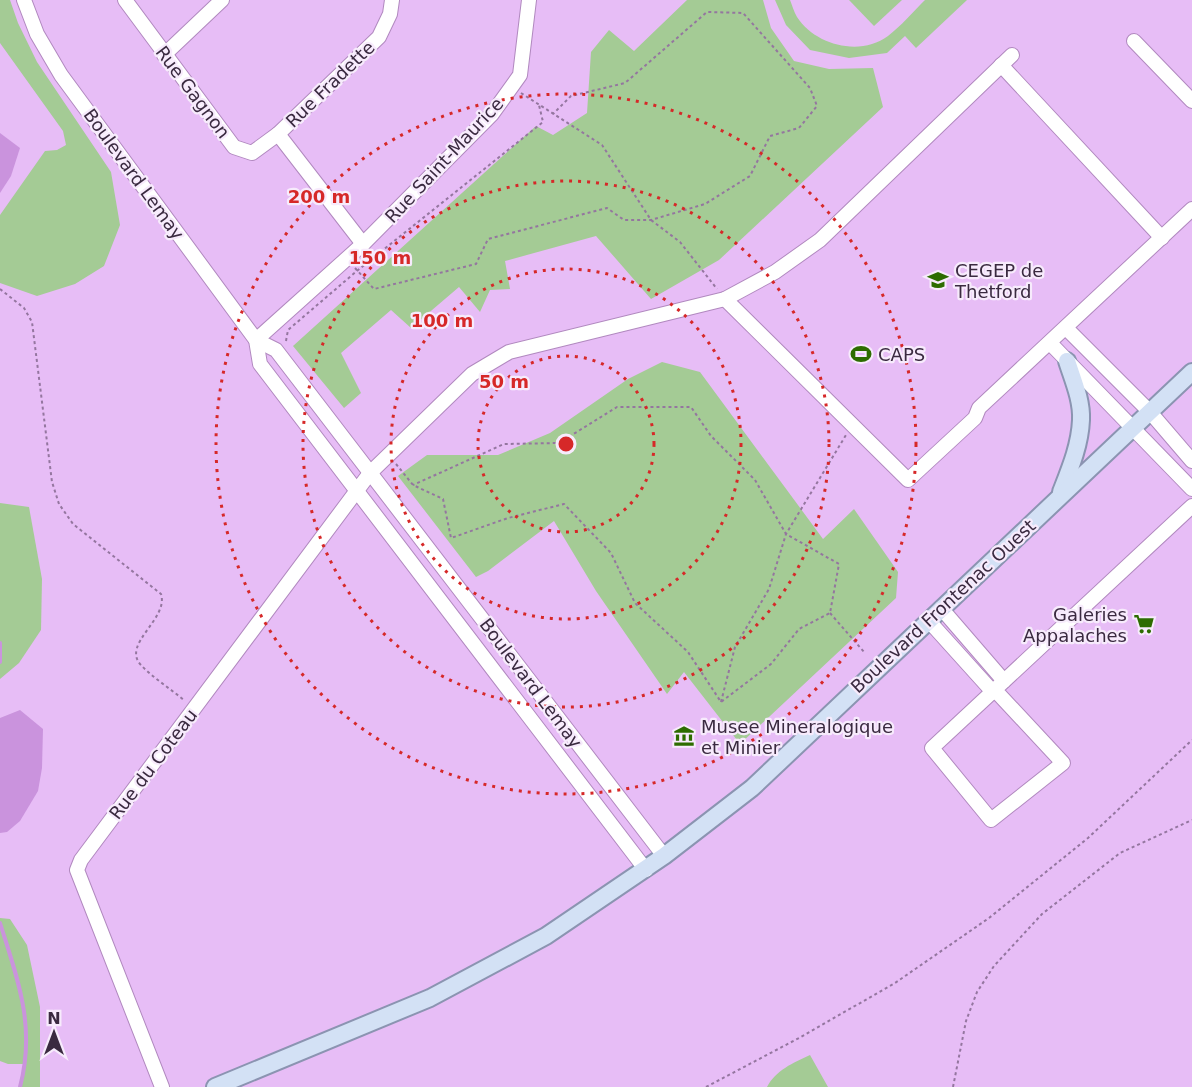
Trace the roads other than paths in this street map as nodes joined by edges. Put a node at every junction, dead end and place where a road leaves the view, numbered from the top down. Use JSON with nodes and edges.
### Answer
{"nodes":[{"id":1,"x":24,"y":0,"type":"edge"},
{"id":2,"x":125,"y":0,"type":"edge"},
{"id":3,"x":222,"y":0,"type":"edge"},
{"id":4,"x":392,"y":0,"type":"edge"},
{"id":5,"x":529,"y":0,"type":"edge"},
{"id":6,"x":1134,"y":41,"type":"dead end"},
{"id":7,"x":164,"y":55,"type":"junction"},
{"id":8,"x":1012,"y":55,"type":"dead end"},
{"id":9,"x":1001,"y":65,"type":"junction"},
{"id":10,"x":1192,"y":101,"type":"edge"},
{"id":11,"x":278,"y":134,"type":"junction"},
{"id":12,"x":1192,"y":209,"type":"edge"},
{"id":13,"x":1162,"y":238,"type":"junction"},
{"id":14,"x":363,"y":244,"type":"junction"},
{"id":15,"x":725,"y":299,"type":"junction"},
{"id":16,"x":1066,"y":328,"type":"junction"},
{"id":17,"x":256,"y":340,"type":"junction"},
{"id":18,"x":1050,"y":343,"type":"junction"},
{"id":19,"x":1067,"y":360,"type":"junction"},
{"id":20,"x":1192,"y":372,"type":"edge"},
{"id":21,"x":1150,"y":412,"type":"junction"},
{"id":22,"x":1134,"y":428,"type":"junction"},
{"id":23,"x":1192,"y":461,"type":"edge"},
{"id":24,"x":370,"y":472,"type":"junction"},
{"id":25,"x":1192,"y":489,"type":"edge"},
{"id":26,"x":356,"y":490,"type":"junction"},
{"id":27,"x":1060,"y":496,"type":"junction"},
{"id":28,"x":1192,"y":506,"type":"edge"},
{"id":29,"x":941,"y":608,"type":"junction"},
{"id":30,"x":474,"y":609,"type":"junction"},
{"id":31,"x":928,"y":620,"type":"junction"},
{"id":32,"x":458,"y":624,"type":"junction"},
{"id":33,"x":997,"y":687,"type":"junction"},
{"id":34,"x":588,"y":757,"type":"junction"},
{"id":35,"x":572,"y":773,"type":"junction"},
{"id":36,"x":664,"y":856,"type":"junction"},
{"id":37,"x":646,"y":870,"type":"junction"},
{"id":38,"x":162,"y":1087,"type":"edge"},
{"id":39,"x":215,"y":1087,"type":"edge"}],
"edges":[{"from":1,"to":17,"type":"street","name":"Boulevard Lemay"},
{"from":2,"to":7,"type":"street","name":"Rue Gagnon"},
{"from":3,"to":7,"type":"street"},
{"from":4,"to":11,"type":"street","name":"Rue Fradette"},
{"from":5,"to":14,"type":"street","name":"Rue Saint-Maurice"},
{"from":6,"to":10,"type":"street"},
{"from":7,"to":11,"type":"street","name":"Rue Gagnon"},
{"from":8,"to":9,"type":"street","name":"Rue du Coteau"},
{"from":9,"to":13,"type":"street"},
{"from":9,"to":15,"type":"street","name":"Rue du Coteau"},
{"from":11,"to":14,"type":"street"},
{"from":12,"to":13,"type":"street"},
{"from":13,"to":16,"type":"street"},
{"from":14,"to":17,"type":"street","name":"Rue Saint-Maurice"},
{"from":15,"to":18,"type":"street"},
{"from":15,"to":24,"type":"street","name":"Rue du Coteau"},
{"from":16,"to":18,"type":"street"},
{"from":16,"to":21,"type":"street"},
{"from":17,"to":24,"type":"street","name":"Boulevard Lemay"},
{"from":17,"to":26,"type":"street","name":"Boulevard Lemay"},
{"from":18,"to":19,"type":"street"},
{"from":19,"to":22,"type":"street"},
{"from":19,"to":27,"type":"main road"},
{"from":20,"to":21,"type":"main road","name":"Boulevard Frontenac Ouest"},
{"from":21,"to":22,"type":"main road","name":"Boulevard Frontenac Ouest"},
{"from":21,"to":23,"type":"street"},
{"from":22,"to":25,"type":"street"},
{"from":22,"to":27,"type":"main road","name":"Boulevard Frontenac Ouest"},
{"from":24,"to":26,"type":"street","name":"Rue du Coteau"},
{"from":24,"to":30,"type":"street","name":"Boulevard Lemay"},
{"from":26,"to":32,"type":"street","name":"Boulevard Lemay"},
{"from":26,"to":38,"type":"street","name":"Rue du Coteau"},
{"from":27,"to":29,"type":"main road","name":"Boulevard Frontenac Ouest"},
{"from":28,"to":33,"type":"street"},
{"from":29,"to":31,"type":"main road","name":"Boulevard Frontenac Ouest"},
{"from":29,"to":33,"type":"street"},
{"from":30,"to":32,"type":"street","name":"Boulevard Lemay"},
{"from":30,"to":34,"type":"street","name":"Boulevard Lemay"},
{"from":31,"to":33,"type":"street"},
{"from":31,"to":36,"type":"main road","name":"Boulevard Frontenac Ouest"},
{"from":32,"to":35,"type":"street","name":"Boulevard Lemay"},
{"from":33,"to":33,"type":"street"},
{"from":34,"to":35,"type":"street","name":"Boulevard Lemay"},
{"from":34,"to":36,"type":"street","name":"Boulevard Lemay"},
{"from":35,"to":37,"type":"street","name":"Boulevard Lemay"},
{"from":36,"to":37,"type":"main road","name":"Boulevard Frontenac Ouest"},
{"from":37,"to":39,"type":"main road","name":"Boulevard Frontenac Ouest"}]}
